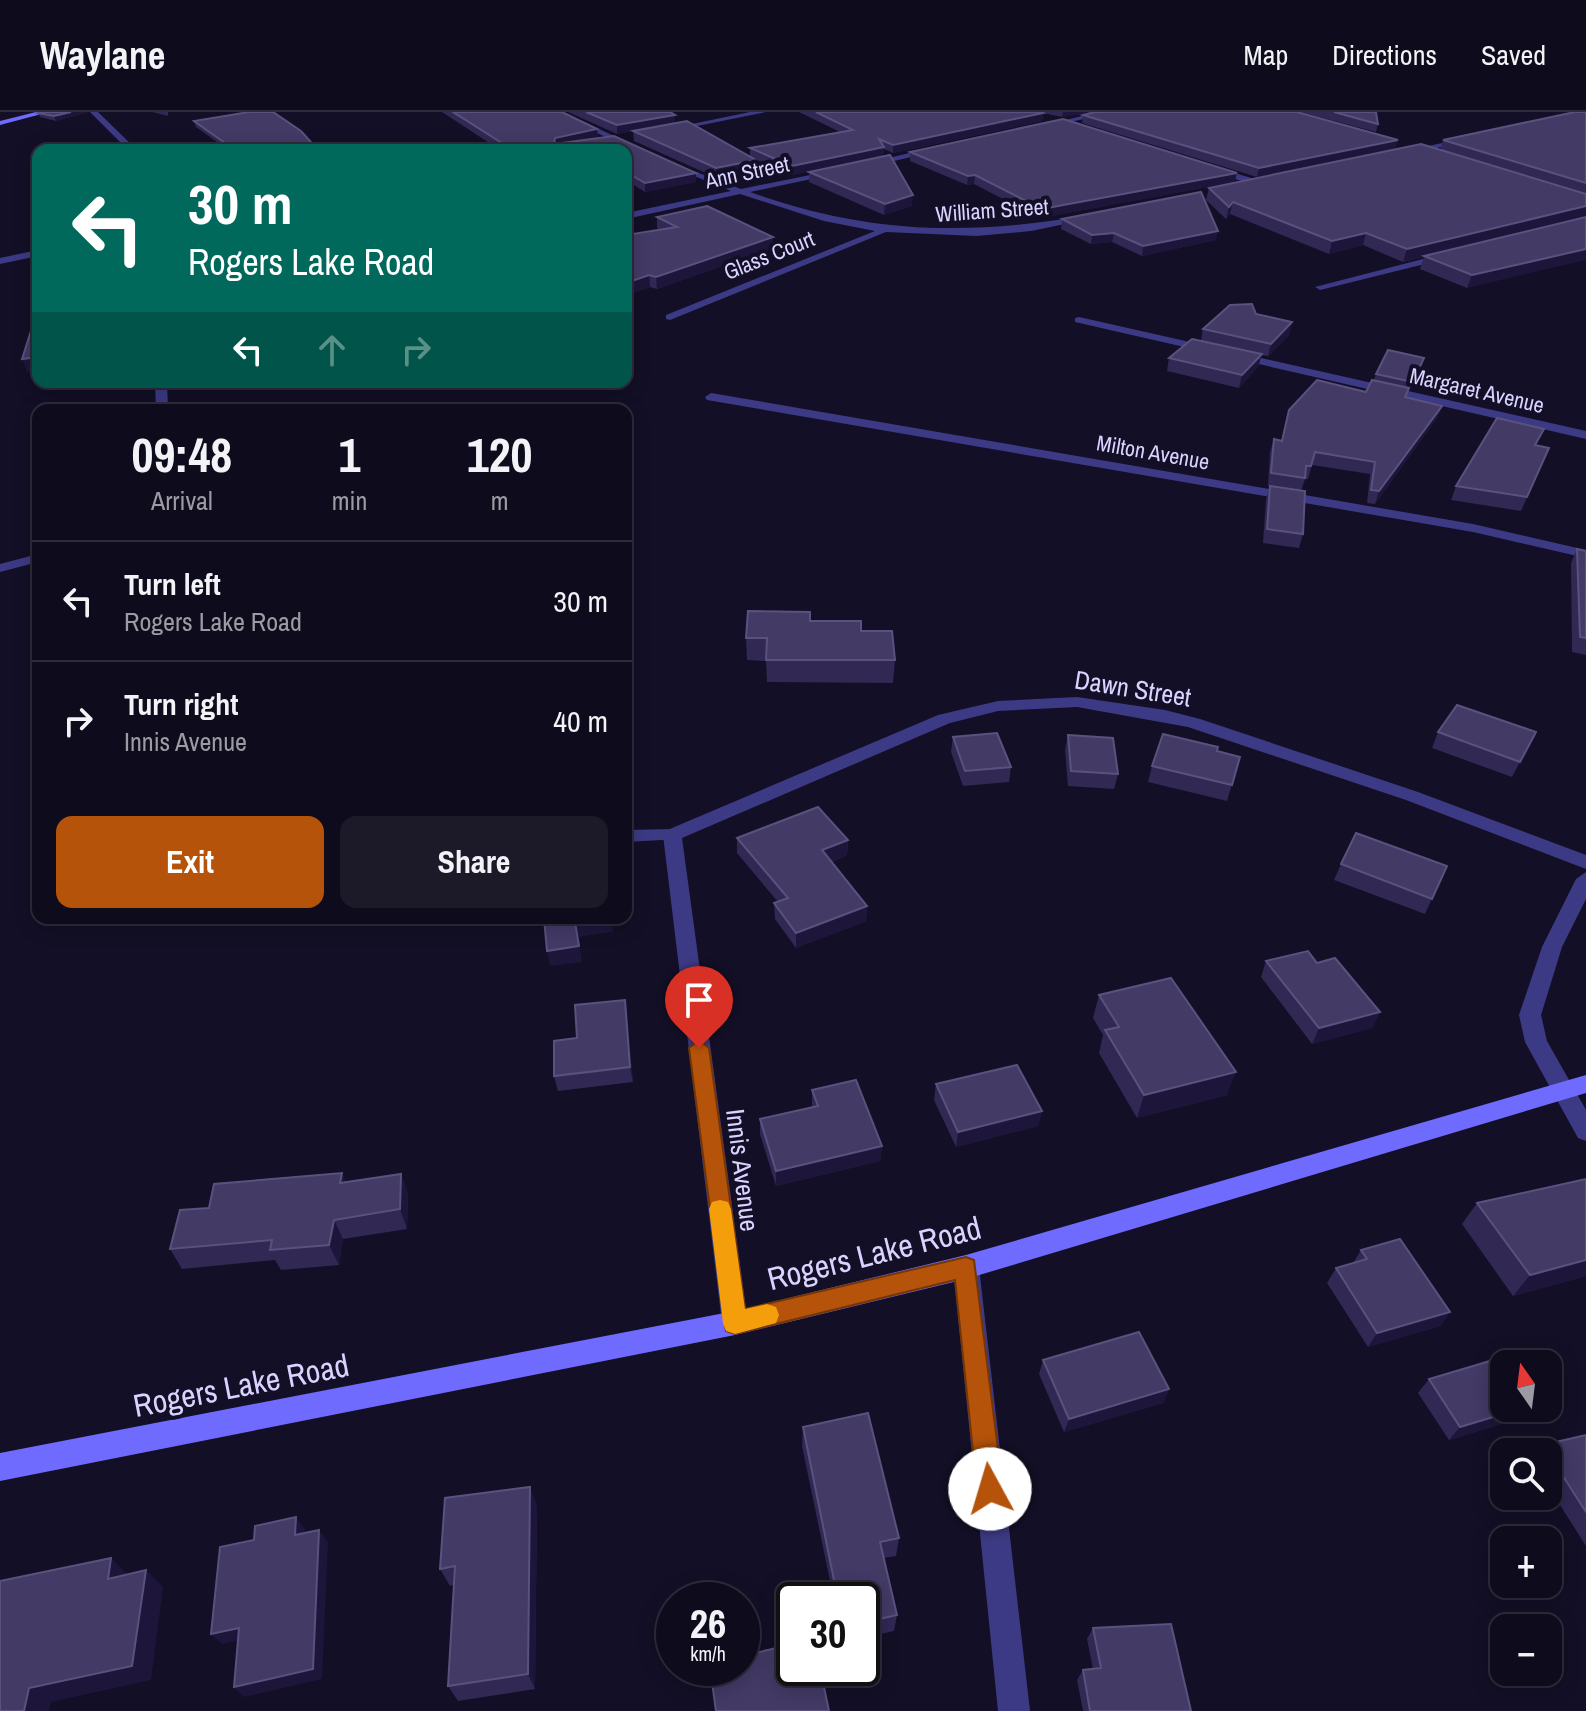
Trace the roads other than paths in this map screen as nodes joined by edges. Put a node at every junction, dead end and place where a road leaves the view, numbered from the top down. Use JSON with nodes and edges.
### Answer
{"nodes":[{"id":1,"x":45,"y":112,"type":"edge"},
{"id":2,"x":94,"y":112,"type":"edge"},
{"id":3,"x":555,"y":112,"type":"edge"},
{"id":4,"x":762,"y":112,"type":"edge"},
{"id":5,"x":1110,"y":112,"type":"edge"},
{"id":6,"x":1040,"y":115,"type":"edge"},
{"id":7,"x":1062,"y":122,"type":"junction"},
{"id":8,"x":0,"y":123,"type":"edge"},
{"id":9,"x":1077,"y":127,"type":"edge"},
{"id":10,"x":1032,"y":128,"type":"edge"},
{"id":11,"x":661,"y":131,"type":"edge"},
{"id":12,"x":632,"y":137,"type":"edge"},
{"id":13,"x":1479,"y":137,"type":"edge"},
{"id":14,"x":617,"y":139,"type":"junction"},
{"id":15,"x":603,"y":142,"type":"edge"},
{"id":16,"x":127,"y":144,"type":"edge"},
{"id":17,"x":628,"y":144,"type":"edge"},
{"id":18,"x":1404,"y":145,"type":"edge"},
{"id":19,"x":632,"y":146,"type":"edge"},
{"id":20,"x":944,"y":147,"type":"edge"},
{"id":21,"x":1418,"y":149,"type":"junction"},
{"id":22,"x":644,"y":151,"type":"edge"},
{"id":23,"x":1389,"y":155,"type":"edge"},
{"id":24,"x":657,"y":157,"type":"edge"},
{"id":25,"x":1446,"y":158,"type":"edge"},
{"id":26,"x":1198,"y":164,"type":"edge"},
{"id":27,"x":855,"y":167,"type":"edge"},
{"id":28,"x":840,"y":170,"type":"edge"},
{"id":29,"x":1273,"y":180,"type":"edge"},
{"id":30,"x":1258,"y":183,"type":"junction"},
{"id":31,"x":1228,"y":189,"type":"edge"},
{"id":32,"x":736,"y":193,"type":"junction"},
{"id":33,"x":1107,"y":214,"type":"edge"},
{"id":34,"x":632,"y":215,"type":"edge"},
{"id":35,"x":882,"y":231,"type":"junction"},
{"id":36,"x":32,"y":254,"type":"edge"},
{"id":37,"x":1453,"y":255,"type":"edge"},
{"id":38,"x":0,"y":261,"type":"edge"},
{"id":39,"x":1320,"y":287,"type":"dead end"},
{"id":40,"x":670,"y":317,"type":"dead end"},
{"id":41,"x":1079,"y":320,"type":"dead end"},
{"id":42,"x":711,"y":397,"type":"dead end"},
{"id":43,"x":1586,"y":435,"type":"edge"},
{"id":44,"x":1586,"y":554,"type":"edge"},
{"id":45,"x":32,"y":560,"type":"edge"},
{"id":46,"x":0,"y":568,"type":"edge"},
{"id":47,"x":672,"y":835,"type":"junction"},
{"id":48,"x":632,"y":836,"type":"edge"},
{"id":49,"x":1586,"y":862,"type":"edge"},
{"id":50,"x":1586,"y":879,"type":"edge"},
{"id":51,"x":1574,"y":1087,"type":"edge"},
{"id":52,"x":1586,"y":1131,"type":"edge"},
{"id":53,"x":966,"y":1267,"type":"junction"},
{"id":54,"x":735,"y":1323,"type":"junction"},
{"id":55,"x":0,"y":1467,"type":"edge"},
{"id":56,"x":1014,"y":1711,"type":"edge"}],
"edges":[{"from":1,"to":8,"type":"main road"},
{"from":2,"to":16,"type":"street"},
{"from":3,"to":14,"type":"street"},
{"from":4,"to":11,"type":"street"},
{"from":5,"to":7,"type":"street"},
{"from":6,"to":7,"type":"street"},
{"from":7,"to":9,"type":"street"},
{"from":7,"to":10,"type":"street"},
{"from":12,"to":14,"type":"street"},
{"from":13,"to":21,"type":"street"},
{"from":14,"to":15,"type":"street"},
{"from":14,"to":17,"type":"street"},
{"from":18,"to":21,"type":"street"},
{"from":19,"to":22,"type":"street"},
{"from":20,"to":27,"type":"street"},
{"from":21,"to":23,"type":"street"},
{"from":21,"to":25,"type":"street"},
{"from":24,"to":32,"type":"street","name":"William Street"},
{"from":26,"to":30,"type":"street"},
{"from":28,"to":32,"type":"street","name":"Ann Street"},
{"from":29,"to":30,"type":"street"},
{"from":30,"to":31,"type":"street"},
{"from":32,"to":34,"type":"street","name":"Ann Street"},
{"from":32,"to":35,"type":"street","name":"William Street"},
{"from":33,"to":35,"type":"street","name":"William Street"},
{"from":35,"to":40,"type":"street","name":"Glass Court"},
{"from":36,"to":38,"type":"street"},
{"from":37,"to":39,"type":"street"},
{"from":41,"to":43,"type":"street","name":"Margaret Avenue"},
{"from":42,"to":44,"type":"street","name":"Milton Avenue"},
{"from":45,"to":46,"type":"street"},
{"from":47,"to":48,"type":"street","name":"Dawn Street"},
{"from":47,"to":49,"type":"street","name":"Dawn Street"},
{"from":47,"to":54,"type":"street","name":"Innis Avenue"},
{"from":50,"to":51,"type":"street"},
{"from":51,"to":52,"type":"street"},
{"from":51,"to":53,"type":"main road","name":"Rogers Lake Road"},
{"from":53,"to":54,"type":"main road","name":"Rogers Lake Road"},
{"from":53,"to":56,"type":"street"},
{"from":54,"to":55,"type":"main road","name":"Rogers Lake Road"}]}
